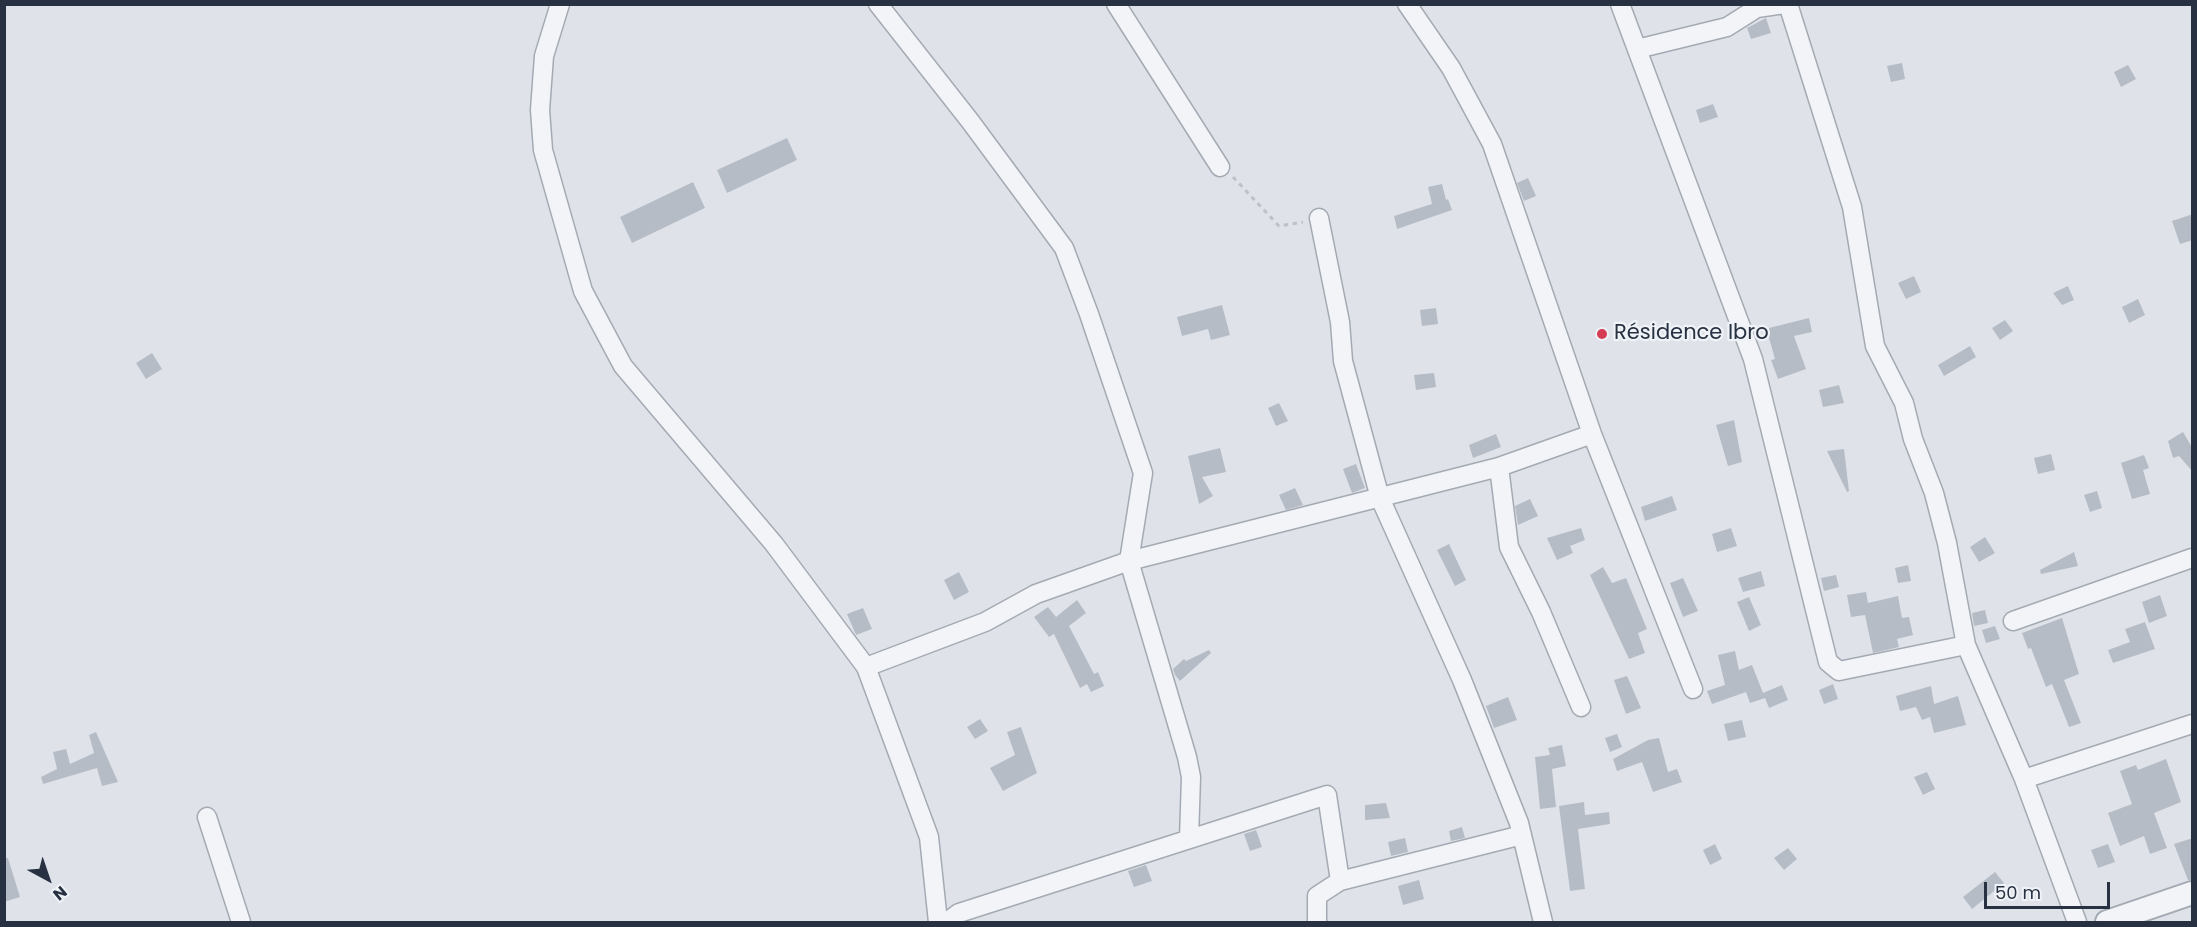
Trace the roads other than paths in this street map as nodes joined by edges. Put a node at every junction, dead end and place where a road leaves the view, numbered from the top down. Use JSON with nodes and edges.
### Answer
{"nodes":[{"id":1,"x":560,"y":4,"type":"edge"},
{"id":2,"x":878,"y":4,"type":"edge"},
{"id":3,"x":1116,"y":4,"type":"edge"},
{"id":4,"x":1407,"y":4,"type":"edge"},
{"id":5,"x":1620,"y":4,"type":"edge"},
{"id":6,"x":1786,"y":4,"type":"edge"},
{"id":7,"x":1637,"y":49,"type":"junction"},
{"id":8,"x":1220,"y":167,"type":"road end"},
{"id":9,"x":1319,"y":218,"type":"road end"},
{"id":10,"x":1592,"y":434,"type":"junction"},
{"id":11,"x":1499,"y":467,"type":"junction"},
{"id":12,"x":1380,"y":498,"type":"junction"},
{"id":13,"x":2193,"y":558,"type":"edge"},
{"id":14,"x":1129,"y":561,"type":"junction"},
{"id":15,"x":2013,"y":621,"type":"dead end"},
{"id":16,"x":1966,"y":645,"type":"junction"},
{"id":17,"x":866,"y":667,"type":"junction"},
{"id":18,"x":1693,"y":689,"type":"dead end"},
{"id":19,"x":1581,"y":707,"type":"dead end"},
{"id":20,"x":2193,"y":724,"type":"edge"},
{"id":21,"x":2024,"y":779,"type":"junction"},
{"id":22,"x":207,"y":818,"type":"dead end"},
{"id":23,"x":1522,"y":835,"type":"junction"},
{"id":24,"x":1190,"y":839,"type":"junction"},
{"id":25,"x":1340,"y":881,"type":"junction"},
{"id":26,"x":2193,"y":893,"type":"edge"},
{"id":27,"x":241,"y":922,"type":"edge"},
{"id":28,"x":938,"y":922,"type":"edge"},
{"id":29,"x":947,"y":922,"type":"edge"},
{"id":30,"x":1317,"y":922,"type":"edge"},
{"id":31,"x":1543,"y":922,"type":"edge"},
{"id":32,"x":2077,"y":922,"type":"edge"},
{"id":33,"x":2106,"y":922,"type":"edge"}],
"edges":[{"from":1,"to":17,"type":"street"},
{"from":2,"to":14,"type":"street"},
{"from":3,"to":8,"type":"street"},
{"from":4,"to":10,"type":"street"},
{"from":5,"to":7,"type":"street"},
{"from":6,"to":7,"type":"street"},
{"from":6,"to":16,"type":"street"},
{"from":7,"to":16,"type":"street"},
{"from":9,"to":12,"type":"street"},
{"from":10,"to":11,"type":"street"},
{"from":10,"to":18,"type":"street"},
{"from":11,"to":12,"type":"street"},
{"from":11,"to":19,"type":"street"},
{"from":12,"to":14,"type":"street"},
{"from":12,"to":23,"type":"street"},
{"from":13,"to":15,"type":"street"},
{"from":14,"to":17,"type":"street"},
{"from":14,"to":24,"type":"street"},
{"from":16,"to":21,"type":"street"},
{"from":17,"to":28,"type":"street"},
{"from":20,"to":21,"type":"street"},
{"from":21,"to":32,"type":"street"},
{"from":22,"to":27,"type":"street"},
{"from":23,"to":25,"type":"street"},
{"from":23,"to":31,"type":"street"},
{"from":24,"to":25,"type":"street"},
{"from":24,"to":29,"type":"street"},
{"from":25,"to":30,"type":"street"},
{"from":26,"to":33,"type":"street"}]}
